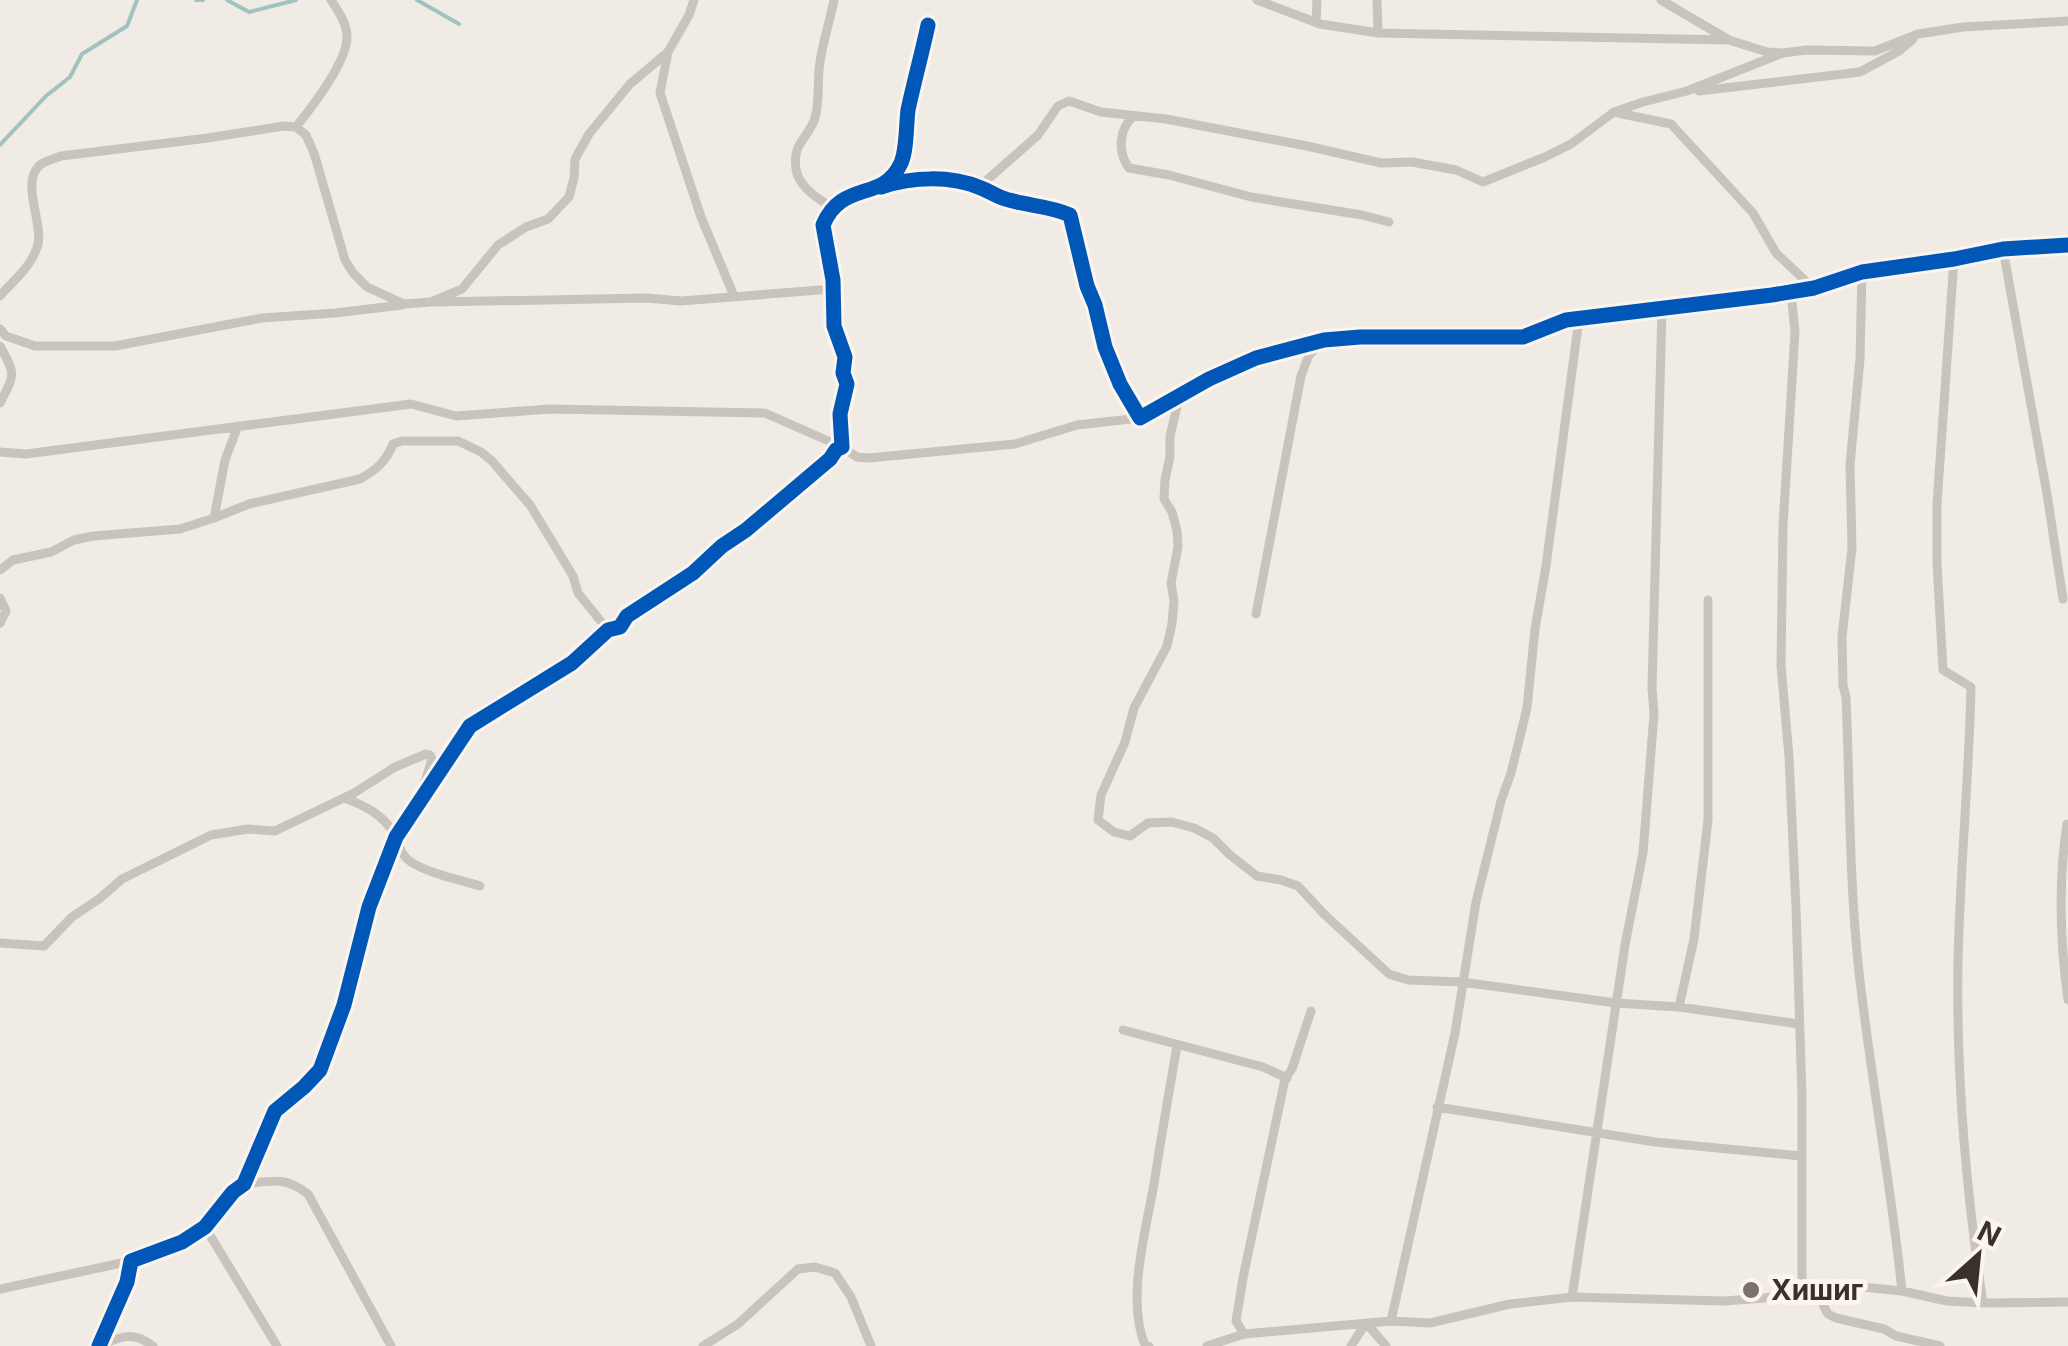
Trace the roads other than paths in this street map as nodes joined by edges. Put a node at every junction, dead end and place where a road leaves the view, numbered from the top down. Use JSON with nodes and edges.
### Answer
{"nodes":[{"id":1,"x":331,"y":0,"type":"edge"},
{"id":2,"x":694,"y":0,"type":"edge"},
{"id":3,"x":834,"y":0,"type":"edge"},
{"id":4,"x":1256,"y":0,"type":"edge"},
{"id":5,"x":1317,"y":0,"type":"edge"},
{"id":6,"x":1377,"y":0,"type":"edge"},
{"id":7,"x":1661,"y":0,"type":"edge"},
{"id":8,"x":2068,"y":20,"type":"edge"},
{"id":9,"x":1316,"y":23,"type":"junction"},
{"id":10,"x":928,"y":25,"type":"dead end"},
{"id":11,"x":1378,"y":33,"type":"junction"},
{"id":12,"x":1918,"y":34,"type":"junction"},
{"id":13,"x":1729,"y":40,"type":"junction"},
{"id":14,"x":668,"y":52,"type":"junction"},
{"id":15,"x":1783,"y":53,"type":"junction"},
{"id":16,"x":1686,"y":92,"type":"junction"},
{"id":17,"x":1614,"y":112,"type":"junction"},
{"id":18,"x":1134,"y":116,"type":"junction"},
{"id":19,"x":296,"y":127,"type":"junction"},
{"id":20,"x":881,"y":187,"type":"junction"},
{"id":21,"x":979,"y":187,"type":"junction"},
{"id":22,"x":832,"y":208,"type":"junction"},
{"id":23,"x":1389,"y":222,"type":"dead end"},
{"id":24,"x":2068,"y":244,"type":"edge"},
{"id":25,"x":2002,"y":249,"type":"junction"},
{"id":26,"x":1954,"y":259,"type":"junction"},
{"id":27,"x":1862,"y":272,"type":"junction"},
{"id":28,"x":1813,"y":288,"type":"junction"},
{"id":29,"x":833,"y":289,"type":"junction"},
{"id":30,"x":1791,"y":292,"type":"junction"},
{"id":31,"x":0,"y":296,"type":"edge"},
{"id":32,"x":734,"y":296,"type":"junction"},
{"id":33,"x":431,"y":302,"type":"junction"},
{"id":34,"x":404,"y":304,"type":"junction"},
{"id":35,"x":1662,"y":309,"type":"junction"},
{"id":36,"x":1579,"y":319,"type":"junction"},
{"id":37,"x":0,"y":328,"type":"edge"},
{"id":38,"x":1324,"y":340,"type":"junction"},
{"id":39,"x":0,"y":346,"type":"edge"},
{"id":40,"x":1180,"y":394,"type":"junction"},
{"id":41,"x":0,"y":403,"type":"edge"},
{"id":42,"x":1140,"y":418,"type":"junction"},
{"id":43,"x":238,"y":426,"type":"junction"},
{"id":44,"x":842,"y":448,"type":"junction"},
{"id":45,"x":0,"y":452,"type":"edge"},
{"id":46,"x":214,"y":518,"type":"junction"},
{"id":47,"x":0,"y":570,"type":"edge"},
{"id":48,"x":0,"y":598,"type":"edge"},
{"id":49,"x":2063,"y":599,"type":"dead end"},
{"id":50,"x":1708,"y":600,"type":"dead end"},
{"id":51,"x":1256,"y":614,"type":"dead end"},
{"id":52,"x":0,"y":623,"type":"edge"},
{"id":53,"x":608,"y":630,"type":"junction"},
{"id":54,"x":344,"y":798,"type":"junction"},
{"id":55,"x":420,"y":798,"type":"junction"},
{"id":56,"x":2067,"y":824,"type":"edge"},
{"id":57,"x":396,"y":837,"type":"junction"},
{"id":58,"x":480,"y":886,"type":"dead end"},
{"id":59,"x":0,"y":943,"type":"edge"},
{"id":60,"x":1462,"y":982,"type":"junction"},
{"id":61,"x":2068,"y":1000,"type":"edge"},
{"id":62,"x":1616,"y":1003,"type":"junction"},
{"id":63,"x":1679,"y":1007,"type":"junction"},
{"id":64,"x":1311,"y":1011,"type":"dead end"},
{"id":65,"x":1800,"y":1024,"type":"junction"},
{"id":66,"x":1123,"y":1030,"type":"dead end"},
{"id":67,"x":1177,"y":1046,"type":"junction"},
{"id":68,"x":1286,"y":1078,"type":"junction"},
{"id":69,"x":1438,"y":1107,"type":"junction"},
{"id":70,"x":1596,"y":1131,"type":"junction"},
{"id":71,"x":1801,"y":1156,"type":"junction"},
{"id":72,"x":244,"y":1184,"type":"junction"},
{"id":73,"x":205,"y":1227,"type":"junction"},
{"id":74,"x":131,"y":1261,"type":"junction"},
{"id":75,"x":0,"y":1289,"type":"edge"},
{"id":76,"x":1902,"y":1290,"type":"junction"},
{"id":77,"x":1802,"y":1292,"type":"junction"},
{"id":78,"x":1572,"y":1297,"type":"junction"},
{"id":79,"x":2068,"y":1302,"type":"edge"},
{"id":80,"x":1984,"y":1303,"type":"junction"},
{"id":81,"x":1391,"y":1321,"type":"junction"},
{"id":82,"x":1366,"y":1323,"type":"junction"},
{"id":83,"x":864,"y":1329,"type":"junction"},
{"id":84,"x":1244,"y":1334,"type":"junction"},
{"id":85,"x":99,"y":1346,"type":"edge"},
{"id":86,"x":154,"y":1346,"type":"edge"},
{"id":87,"x":277,"y":1346,"type":"edge"},
{"id":88,"x":390,"y":1346,"type":"edge"},
{"id":89,"x":703,"y":1346,"type":"edge"},
{"id":90,"x":859,"y":1346,"type":"edge"},
{"id":91,"x":871,"y":1346,"type":"edge"},
{"id":92,"x":1149,"y":1346,"type":"edge"},
{"id":93,"x":1207,"y":1346,"type":"edge"},
{"id":94,"x":1351,"y":1346,"type":"edge"},
{"id":95,"x":1386,"y":1346,"type":"edge"},
{"id":96,"x":1940,"y":1346,"type":"edge"}],
"edges":[{"from":1,"to":19,"type":"street"},
{"from":2,"to":14,"type":"street"},
{"from":3,"to":22,"type":"street"},
{"from":4,"to":9,"type":"street"},
{"from":5,"to":9,"type":"street"},
{"from":6,"to":11,"type":"street"},
{"from":7,"to":13,"type":"street"},
{"from":8,"to":12,"type":"street"},
{"from":9,"to":11,"type":"street"},
{"from":10,"to":20,"type":"street"},
{"from":11,"to":13,"type":"street"},
{"from":12,"to":15,"type":"street"},
{"from":12,"to":16,"type":"street"},
{"from":13,"to":15,"type":"street"},
{"from":14,"to":32,"type":"street"},
{"from":14,"to":33,"type":"street"},
{"from":15,"to":16,"type":"street"},
{"from":16,"to":17,"type":"street"},
{"from":17,"to":18,"type":"street"},
{"from":17,"to":28,"type":"street"},
{"from":18,"to":21,"type":"street"},
{"from":18,"to":23,"type":"street"},
{"from":19,"to":31,"type":"street"},
{"from":19,"to":34,"type":"street"},
{"from":20,"to":21,"type":"street"},
{"from":20,"to":22,"type":"street"},
{"from":21,"to":42,"type":"street"},
{"from":22,"to":29,"type":"street"},
{"from":24,"to":25,"type":"street"},
{"from":25,"to":26,"type":"street"},
{"from":25,"to":49,"type":"street"},
{"from":26,"to":27,"type":"street"},
{"from":26,"to":80,"type":"street"},
{"from":27,"to":28,"type":"street"},
{"from":27,"to":76,"type":"street"},
{"from":28,"to":30,"type":"street"},
{"from":29,"to":32,"type":"street"},
{"from":29,"to":44,"type":"street"},
{"from":30,"to":35,"type":"street"},
{"from":30,"to":65,"type":"street"},
{"from":32,"to":33,"type":"street"},
{"from":33,"to":34,"type":"street"},
{"from":34,"to":37,"type":"street"},
{"from":35,"to":36,"type":"street"},
{"from":35,"to":62,"type":"street"},
{"from":36,"to":38,"type":"street"},
{"from":36,"to":60,"type":"street"},
{"from":38,"to":40,"type":"street"},
{"from":38,"to":51,"type":"street"},
{"from":39,"to":41,"type":"street"},
{"from":40,"to":42,"type":"street"},
{"from":40,"to":60,"type":"street"},
{"from":42,"to":44,"type":"street"},
{"from":43,"to":44,"type":"street"},
{"from":43,"to":45,"type":"street"},
{"from":43,"to":46,"type":"street"},
{"from":44,"to":53,"type":"street"},
{"from":46,"to":47,"type":"street"},
{"from":46,"to":53,"type":"street"},
{"from":48,"to":52,"type":"street"},
{"from":50,"to":63,"type":"street"},
{"from":53,"to":55,"type":"street"},
{"from":54,"to":55,"type":"street"},
{"from":54,"to":57,"type":"street"},
{"from":54,"to":59,"type":"street"},
{"from":55,"to":57,"type":"street"},
{"from":56,"to":61,"type":"street"},
{"from":57,"to":58,"type":"street"},
{"from":57,"to":72,"type":"street"},
{"from":60,"to":62,"type":"street"},
{"from":60,"to":69,"type":"street"},
{"from":62,"to":63,"type":"street"},
{"from":62,"to":70,"type":"street"},
{"from":63,"to":65,"type":"street"},
{"from":64,"to":68,"type":"street"},
{"from":65,"to":71,"type":"street"},
{"from":66,"to":67,"type":"street"},
{"from":67,"to":68,"type":"street"},
{"from":67,"to":92,"type":"street"},
{"from":68,"to":84,"type":"street"},
{"from":69,"to":70,"type":"street"},
{"from":69,"to":81,"type":"street"},
{"from":70,"to":71,"type":"street"},
{"from":70,"to":78,"type":"street"},
{"from":71,"to":77,"type":"street"},
{"from":72,"to":73,"type":"street"},
{"from":72,"to":88,"type":"street"},
{"from":73,"to":74,"type":"street"},
{"from":73,"to":87,"type":"street"},
{"from":74,"to":75,"type":"street"},
{"from":74,"to":85,"type":"street"},
{"from":76,"to":77,"type":"street"},
{"from":76,"to":80,"type":"street"},
{"from":77,"to":78,"type":"street"},
{"from":77,"to":96,"type":"street"},
{"from":78,"to":81,"type":"street"},
{"from":79,"to":80,"type":"street"},
{"from":81,"to":82,"type":"street"},
{"from":82,"to":84,"type":"street"},
{"from":82,"to":94,"type":"street"},
{"from":82,"to":95,"type":"street"},
{"from":83,"to":89,"type":"street"},
{"from":83,"to":90,"type":"street"},
{"from":83,"to":91,"type":"street"},
{"from":84,"to":93,"type":"street"},
{"from":85,"to":86,"type":"street"}]}
